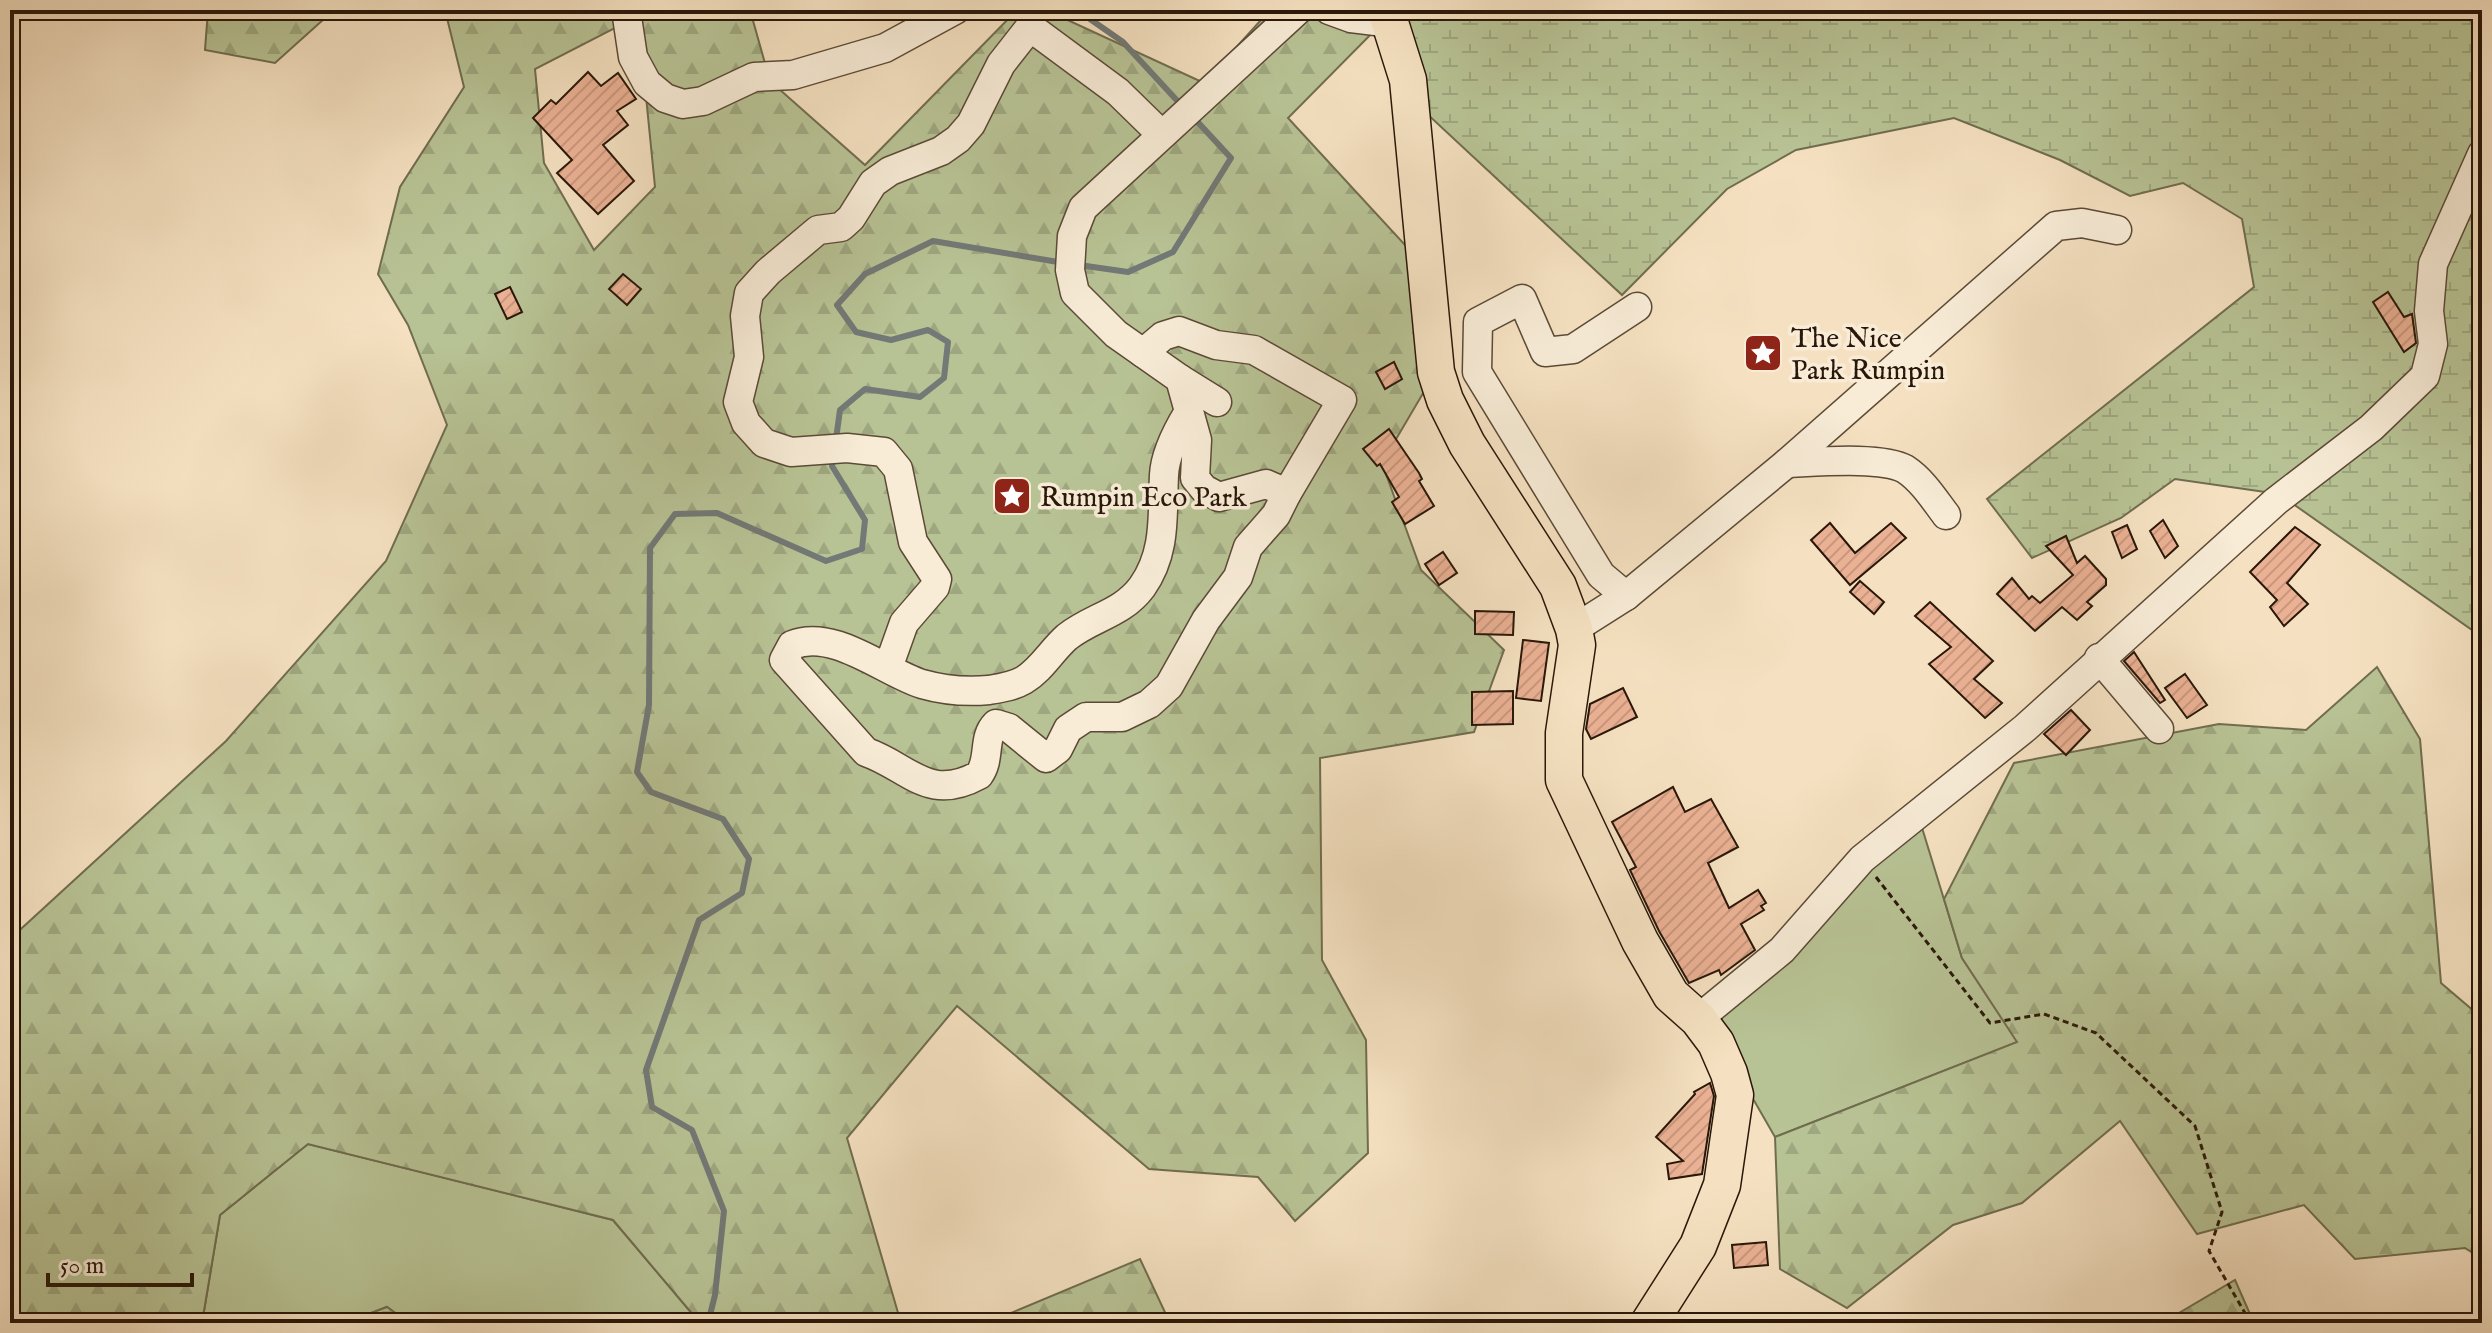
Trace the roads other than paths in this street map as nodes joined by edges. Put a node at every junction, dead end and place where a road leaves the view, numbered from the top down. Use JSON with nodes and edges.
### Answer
{"nodes":[{"id":1,"x":626,"y":10,"type":"edge"},
{"id":2,"x":955,"y":10,"type":"edge"},
{"id":3,"x":1298,"y":10,"type":"edge"},
{"id":4,"x":1329,"y":10,"type":"edge"},
{"id":5,"x":1389,"y":17,"type":"edge"},
{"id":6,"x":1026,"y":18,"type":"edge"},
{"id":7,"x":1170,"y":125,"type":"junction"},
{"id":8,"x":2482,"y":154,"type":"edge"},
{"id":9,"x":2117,"y":230,"type":"dead end"},
{"id":10,"x":1637,"y":307,"type":"dead end"},
{"id":11,"x":1143,"y":353,"type":"junction"},
{"id":12,"x":1180,"y":379,"type":"junction"},
{"id":13,"x":1217,"y":402,"type":"dead end"},
{"id":14,"x":1188,"y":413,"type":"junction"},
{"id":15,"x":1787,"y":463,"type":"junction"},
{"id":16,"x":1287,"y":493,"type":"junction"},
{"id":17,"x":1946,"y":515,"type":"dead end"},
{"id":18,"x":1626,"y":596,"type":"junction"},
{"id":19,"x":1574,"y":629,"type":"junction"},
{"id":20,"x":2099,"y":658,"type":"junction"},
{"id":21,"x":889,"y":665,"type":"junction"},
{"id":22,"x":2159,"y":729,"type":"dead end"},
{"id":23,"x":1698,"y":1019,"type":"junction"},
{"id":24,"x":1649,"y":1323,"type":"edge"}],
"edges":[{"from":1,"to":2,"type":"street"},
{"from":3,"to":7,"type":"street"},
{"from":4,"to":5,"type":"street"},
{"from":5,"to":19,"type":"main road"},
{"from":6,"to":7,"type":"street"},
{"from":6,"to":21,"type":"street"},
{"from":7,"to":11,"type":"street"},
{"from":8,"to":20,"type":"street"},
{"from":9,"to":15,"type":"street"},
{"from":10,"to":18,"type":"street"},
{"from":11,"to":12,"type":"street"},
{"from":11,"to":16,"type":"street"},
{"from":12,"to":13,"type":"street"},
{"from":12,"to":14,"type":"street"},
{"from":14,"to":16,"type":"street"},
{"from":14,"to":21,"type":"street"},
{"from":15,"to":17,"type":"street"},
{"from":15,"to":18,"type":"street"},
{"from":16,"to":21,"type":"street"},
{"from":18,"to":19,"type":"street"},
{"from":19,"to":23,"type":"main road"},
{"from":20,"to":22,"type":"street"},
{"from":20,"to":23,"type":"street"},
{"from":23,"to":24,"type":"main road"}]}
